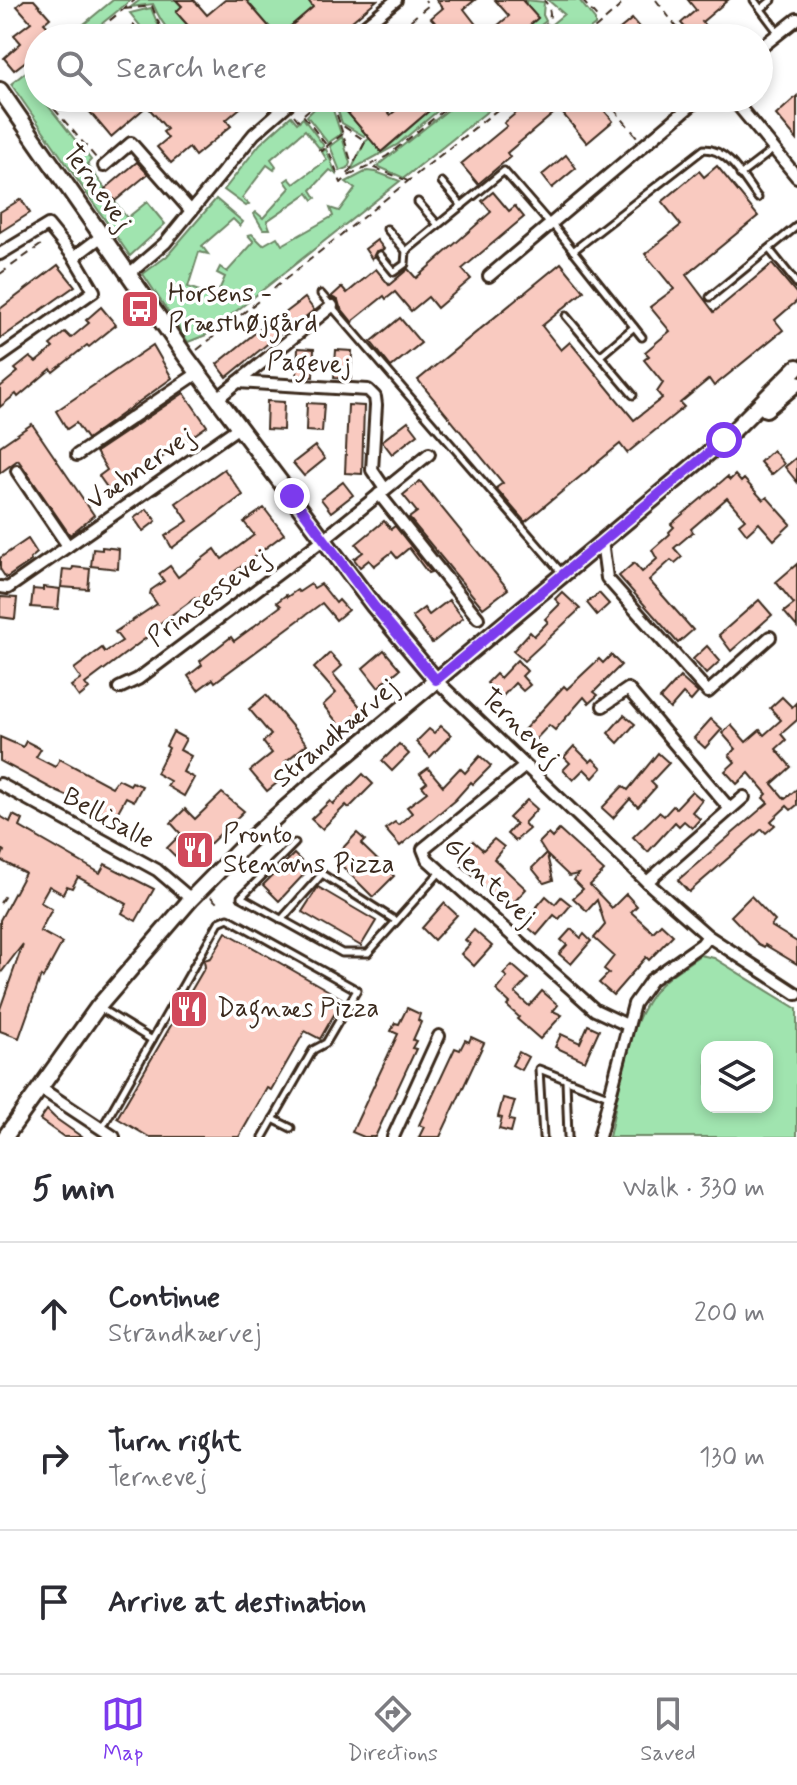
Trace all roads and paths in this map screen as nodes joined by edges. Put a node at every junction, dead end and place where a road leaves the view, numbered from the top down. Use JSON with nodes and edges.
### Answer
{"nodes":[{"id":1,"x":135,"y":0,"type":"edge"},
{"id":2,"x":396,"y":0,"type":"edge"},
{"id":3,"x":425,"y":0,"type":"edge"},
{"id":4,"x":544,"y":0,"type":"edge"},
{"id":5,"x":582,"y":0,"type":"edge"},
{"id":6,"x":627,"y":0,"type":"edge"},
{"id":7,"x":656,"y":0,"type":"edge"},
{"id":8,"x":754,"y":0,"type":"edge"},
{"id":9,"x":772,"y":0,"type":"edge"},
{"id":10,"x":124,"y":9,"type":"junction"},
{"id":11,"x":761,"y":9,"type":"junction"},
{"id":12,"x":797,"y":19,"type":"edge"},
{"id":13,"x":600,"y":22,"type":"joint"},
{"id":14,"x":105,"y":24,"type":"edge"},
{"id":15,"x":159,"y":24,"type":"edge"},
{"id":16,"x":367,"y":24,"type":"edge"},
{"id":17,"x":406,"y":24,"type":"edge"},
{"id":18,"x":547,"y":24,"type":"edge"},
{"id":19,"x":674,"y":24,"type":"edge"},
{"id":20,"x":772,"y":24,"type":"edge"},
{"id":21,"x":773,"y":25,"type":"edge"},
{"id":22,"x":779,"y":33,"type":"junction"},
{"id":23,"x":773,"y":38,"type":"edge"},
{"id":24,"x":0,"y":90,"type":"edge"},
{"id":25,"x":57,"y":112,"type":"edge"},
{"id":26,"x":279,"y":112,"type":"edge"},
{"id":27,"x":294,"y":112,"type":"edge"},
{"id":28,"x":306,"y":112,"type":"edge"},
{"id":29,"x":336,"y":112,"type":"edge"},
{"id":30,"x":442,"y":112,"type":"edge"},
{"id":31,"x":494,"y":112,"type":"edge"},
{"id":32,"x":617,"y":112,"type":"edge"},
{"id":33,"x":683,"y":112,"type":"edge"},
{"id":34,"x":744,"y":112,"type":"edge"},
{"id":35,"x":303,"y":115,"type":"junction"},
{"id":36,"x":340,"y":124,"type":"junction"},
{"id":37,"x":343,"y":134,"type":"junction"},
{"id":38,"x":368,"y":137,"type":"dead end"},
{"id":39,"x":364,"y":140,"type":"junction"},
{"id":40,"x":644,"y":145,"type":"junction"},
{"id":41,"x":327,"y":146,"type":"junction"},
{"id":42,"x":316,"y":148,"type":"dead end"},
{"id":43,"x":774,"y":149,"type":"junction"},
{"id":44,"x":352,"y":163,"type":"junction"},
{"id":45,"x":104,"y":166,"type":"joint"},
{"id":46,"x":370,"y":166,"type":"junction"},
{"id":47,"x":740,"y":175,"type":"junction"},
{"id":48,"x":348,"y":176,"type":"junction"},
{"id":49,"x":797,"y":177,"type":"edge"},
{"id":50,"x":408,"y":181,"type":"junction"},
{"id":51,"x":442,"y":182,"type":"dead end"},
{"id":52,"x":758,"y":198,"type":"dead end"},
{"id":53,"x":418,"y":202,"type":"dead end"},
{"id":54,"x":462,"y":206,"type":"junction"},
{"id":55,"x":191,"y":211,"type":"junction"},
{"id":56,"x":550,"y":224,"type":"junction"},
{"id":57,"x":438,"y":225,"type":"junction"},
{"id":58,"x":387,"y":229,"type":"dead end"},
{"id":59,"x":796,"y":230,"type":"edge"},
{"id":60,"x":56,"y":235,"type":"junction"},
{"id":61,"x":102,"y":236,"type":"junction"},
{"id":62,"x":769,"y":249,"type":"junction"},
{"id":63,"x":406,"y":251,"type":"junction"},
{"id":64,"x":573,"y":251,"type":"junction"},
{"id":65,"x":0,"y":254,"type":"edge"},
{"id":66,"x":380,"y":255,"type":"dead end"},
{"id":67,"x":74,"y":257,"type":"junction"},
{"id":68,"x":0,"y":274,"type":"edge"},
{"id":69,"x":129,"y":274,"type":"junction"},
{"id":70,"x":489,"y":276,"type":"dead end"},
{"id":71,"x":797,"y":284,"type":"edge"},
{"id":72,"x":321,"y":294,"type":"dead end"},
{"id":73,"x":710,"y":297,"type":"dead end"},
{"id":74,"x":332,"y":306,"type":"junction"},
{"id":75,"x":566,"y":316,"type":"dead end"},
{"id":76,"x":634,"y":327,"type":"junction"},
{"id":77,"x":642,"y":337,"type":"dead end"},
{"id":78,"x":600,"y":356,"type":"junction"},
{"id":79,"x":0,"y":357,"type":"edge"},
{"id":80,"x":187,"y":358,"type":"junction"},
{"id":81,"x":797,"y":367,"type":"edge"},
{"id":82,"x":198,"y":373,"type":"junction"},
{"id":83,"x":238,"y":382,"type":"junction"},
{"id":84,"x":797,"y":383,"type":"edge"},
{"id":85,"x":633,"y":395,"type":"dead end"},
{"id":86,"x":218,"y":398,"type":"junction"},
{"id":87,"x":239,"y":427,"type":"junction"},
{"id":88,"x":724,"y":440,"type":"junction"},
{"id":89,"x":429,"y":454,"type":"dead end"},
{"id":90,"x":77,"y":455,"type":"dead end"},
{"id":91,"x":17,"y":471,"type":"dead end"},
{"id":92,"x":382,"y":492,"type":"junction"},
{"id":93,"x":324,"y":539,"type":"junction"},
{"id":94,"x":602,"y":541,"type":"junction"},
{"id":95,"x":68,"y":546,"type":"junction"},
{"id":96,"x":563,"y":574,"type":"junction"},
{"id":97,"x":0,"y":587,"type":"edge"},
{"id":98,"x":478,"y":618,"type":"dead end"},
{"id":99,"x":770,"y":637,"type":"dead end"},
{"id":100,"x":436,"y":680,"type":"junction"},
{"id":101,"x":119,"y":688,"type":"dead end"},
{"id":102,"x":603,"y":706,"type":"dead end"},
{"id":103,"x":524,"y":767,"type":"junction"},
{"id":104,"x":0,"y":784,"type":"edge"},
{"id":105,"x":744,"y":797,"type":"dead end"},
{"id":106,"x":729,"y":808,"type":"junction"},
{"id":107,"x":295,"y":843,"type":"dead end"},
{"id":108,"x":440,"y":871,"type":"junction"},
{"id":109,"x":647,"y":882,"type":"junction"},
{"id":110,"x":6,"y":894,"type":"dead end"},
{"id":111,"x":191,"y":899,"type":"junction"},
{"id":112,"x":0,"y":903,"type":"edge"},
{"id":113,"x":281,"y":920,"type":"junction"},
{"id":114,"x":396,"y":921,"type":"junction"},
{"id":115,"x":708,"y":936,"type":"junction"},
{"id":116,"x":797,"y":994,"type":"edge"},
{"id":117,"x":98,"y":1007,"type":"junction"},
{"id":118,"x":627,"y":1025,"type":"junction"},
{"id":119,"x":439,"y":1036,"type":"dead end"},
{"id":120,"x":152,"y":1040,"type":"junction"},
{"id":121,"x":566,"y":1080,"type":"junction"},
{"id":122,"x":40,"y":1088,"type":"junction"},
{"id":123,"x":609,"y":1097,"type":"junction"},
{"id":124,"x":273,"y":1119,"type":"junction"},
{"id":125,"x":102,"y":1128,"type":"junction"},
{"id":126,"x":291,"y":1128,"type":"dead end"},
{"id":127,"x":5,"y":1137,"type":"edge"},
{"id":128,"x":114,"y":1137,"type":"edge"},
{"id":129,"x":263,"y":1137,"type":"edge"},
{"id":130,"x":393,"y":1137,"type":"edge"},
{"id":131,"x":543,"y":1137,"type":"edge"},
{"id":132,"x":568,"y":1137,"type":"edge"},
{"id":133,"x":599,"y":1137,"type":"edge"}],
"edges":[{"from":1,"to":10,"type":"path"},
{"from":2,"to":16,"type":"street"},
{"from":3,"to":17,"type":"path"},
{"from":4,"to":18,"type":"path"},
{"from":5,"to":13,"type":"path"},
{"from":6,"to":13,"type":"path"},
{"from":7,"to":19,"type":"path"},
{"from":8,"to":11,"type":"lane"},
{"from":9,"to":11,"type":"lane"},
{"from":10,"to":14,"type":"path"},
{"from":10,"to":15,"type":"path"},
{"from":11,"to":20,"type":"lane"},
{"from":12,"to":22,"type":"street"},
{"from":21,"to":22,"type":"lane"},
{"from":22,"to":23,"type":"street"},
{"from":24,"to":61,"type":"main road","name":"Ternevej"},
{"from":25,"to":45,"type":"path"},
{"from":26,"to":55,"type":"street","name":"Ternevej"},
{"from":27,"to":35,"type":"path"},
{"from":28,"to":35,"type":"path"},
{"from":29,"to":36,"type":"path"},
{"from":30,"to":46,"type":"path"},
{"from":31,"to":50,"type":"path"},
{"from":32,"to":40,"type":"path"},
{"from":33,"to":40,"type":"street"},
{"from":34,"to":43,"type":"street"},
{"from":35,"to":41,"type":"path"},
{"from":36,"to":37,"type":"path"},
{"from":36,"to":39,"type":"path"},
{"from":37,"to":41,"type":"path"},
{"from":37,"to":44,"type":"path"},
{"from":38,"to":39,"type":"path"},
{"from":39,"to":44,"type":"path"},
{"from":40,"to":56,"type":"street"},
{"from":41,"to":42,"type":"path"},
{"from":41,"to":48,"type":"path"},
{"from":43,"to":47,"type":"lane"},
{"from":43,"to":49,"type":"street"},
{"from":44,"to":48,"type":"path"},
{"from":45,"to":55,"type":"street","name":"Ternevej"},
{"from":46,"to":48,"type":"path"},
{"from":46,"to":50,"type":"path"},
{"from":47,"to":52,"type":"lane"},
{"from":47,"to":64,"type":"lane"},
{"from":50,"to":80,"type":"path"},
{"from":51,"to":54,"type":"lane"},
{"from":53,"to":57,"type":"lane"},
{"from":54,"to":56,"type":"lane"},
{"from":54,"to":57,"type":"lane"},
{"from":55,"to":69,"type":"street","name":"Ternevej"},
{"from":56,"to":64,"type":"lane"},
{"from":56,"to":70,"type":"street"},
{"from":57,"to":63,"type":"lane"},
{"from":58,"to":63,"type":"lane"},
{"from":59,"to":62,"type":"lane"},
{"from":60,"to":65,"type":"street"},
{"from":60,"to":67,"type":"street"},
{"from":60,"to":68,"type":"path"},
{"from":61,"to":67,"type":"street"},
{"from":61,"to":69,"type":"main road","name":"Ternevej"},
{"from":62,"to":71,"type":"lane"},
{"from":62,"to":73,"type":"lane"},
{"from":63,"to":66,"type":"lane"},
{"from":64,"to":76,"type":"lane"},
{"from":67,"to":79,"type":"street"},
{"from":69,"to":80,"type":"main road","name":"Ternevej"},
{"from":72,"to":74,"type":"lane"},
{"from":74,"to":83,"type":"street","name":"Pagevej"},
{"from":74,"to":96,"type":"lane"},
{"from":75,"to":78,"type":"lane"},
{"from":76,"to":77,"type":"lane"},
{"from":76,"to":78,"type":"lane"},
{"from":78,"to":85,"type":"lane"},
{"from":80,"to":82,"type":"main road","name":"Ternevej"},
{"from":81,"to":88,"type":"main road","name":"Strandkærvej"},
{"from":82,"to":86,"type":"main road","name":"Ternevej"},
{"from":82,"to":90,"type":"street"},
{"from":83,"to":86,"type":"street","name":"Pagevej"},
{"from":83,"to":92,"type":"street","name":"Pagevej"},
{"from":84,"to":88,"type":"main road","name":"Strandkærvej"},
{"from":86,"to":87,"type":"main road","name":"Ternevej"},
{"from":87,"to":93,"type":"main road","name":"Ternevej"},
{"from":87,"to":95,"type":"street","name":"Væbnervej"},
{"from":88,"to":94,"type":"main road","name":"Strandkærvej"},
{"from":89,"to":92,"type":"street"},
{"from":91,"to":95,"type":"street"},
{"from":92,"to":93,"type":"street"},
{"from":92,"to":98,"type":"street","name":"Pagevej"},
{"from":93,"to":100,"type":"main road","name":"Ternevej"},
{"from":93,"to":101,"type":"street","name":"Prinsessevej"},
{"from":94,"to":96,"type":"main road","name":"Strandkærvej"},
{"from":94,"to":99,"type":"street"},
{"from":95,"to":97,"type":"street","name":"Væbnervej"},
{"from":96,"to":100,"type":"main road","name":"Strandkærvej"},
{"from":100,"to":103,"type":"street","name":"Ternevej"},
{"from":100,"to":111,"type":"main road","name":"Strandkærvej"},
{"from":102,"to":106,"type":"street"},
{"from":103,"to":108,"type":"street","name":"Glentevej"},
{"from":103,"to":109,"type":"street","name":"Ternevej"},
{"from":104,"to":111,"type":"street","name":"Bellisalle"},
{"from":105,"to":106,"type":"street"},
{"from":106,"to":109,"type":"street"},
{"from":107,"to":113,"type":"lane"},
{"from":108,"to":114,"type":"lane"},
{"from":108,"to":118,"type":"street","name":"Glentevej"},
{"from":109,"to":115,"type":"street","name":"Ternevej"},
{"from":110,"to":112,"type":"path"},
{"from":111,"to":117,"type":"main road","name":"Strandkærvej"},
{"from":113,"to":114,"type":"lane"},
{"from":113,"to":114,"type":"lane"},
{"from":115,"to":116,"type":"street","name":"Ternevej"},
{"from":115,"to":118,"type":"street"},
{"from":117,"to":120,"type":"lane"},
{"from":117,"to":122,"type":"main road","name":"Strandkærvej"},
{"from":118,"to":123,"type":"street"},
{"from":119,"to":130,"type":"street"},
{"from":120,"to":124,"type":"lane"},
{"from":120,"to":125,"type":"lane"},
{"from":121,"to":123,"type":"lane"},
{"from":121,"to":131,"type":"lane"},
{"from":121,"to":132,"type":"lane"},
{"from":122,"to":125,"type":"street"},
{"from":122,"to":127,"type":"main road","name":"Strandkærvej"},
{"from":123,"to":133,"type":"street"},
{"from":124,"to":126,"type":"lane"},
{"from":124,"to":129,"type":"lane"},
{"from":125,"to":128,"type":"street"}]}
